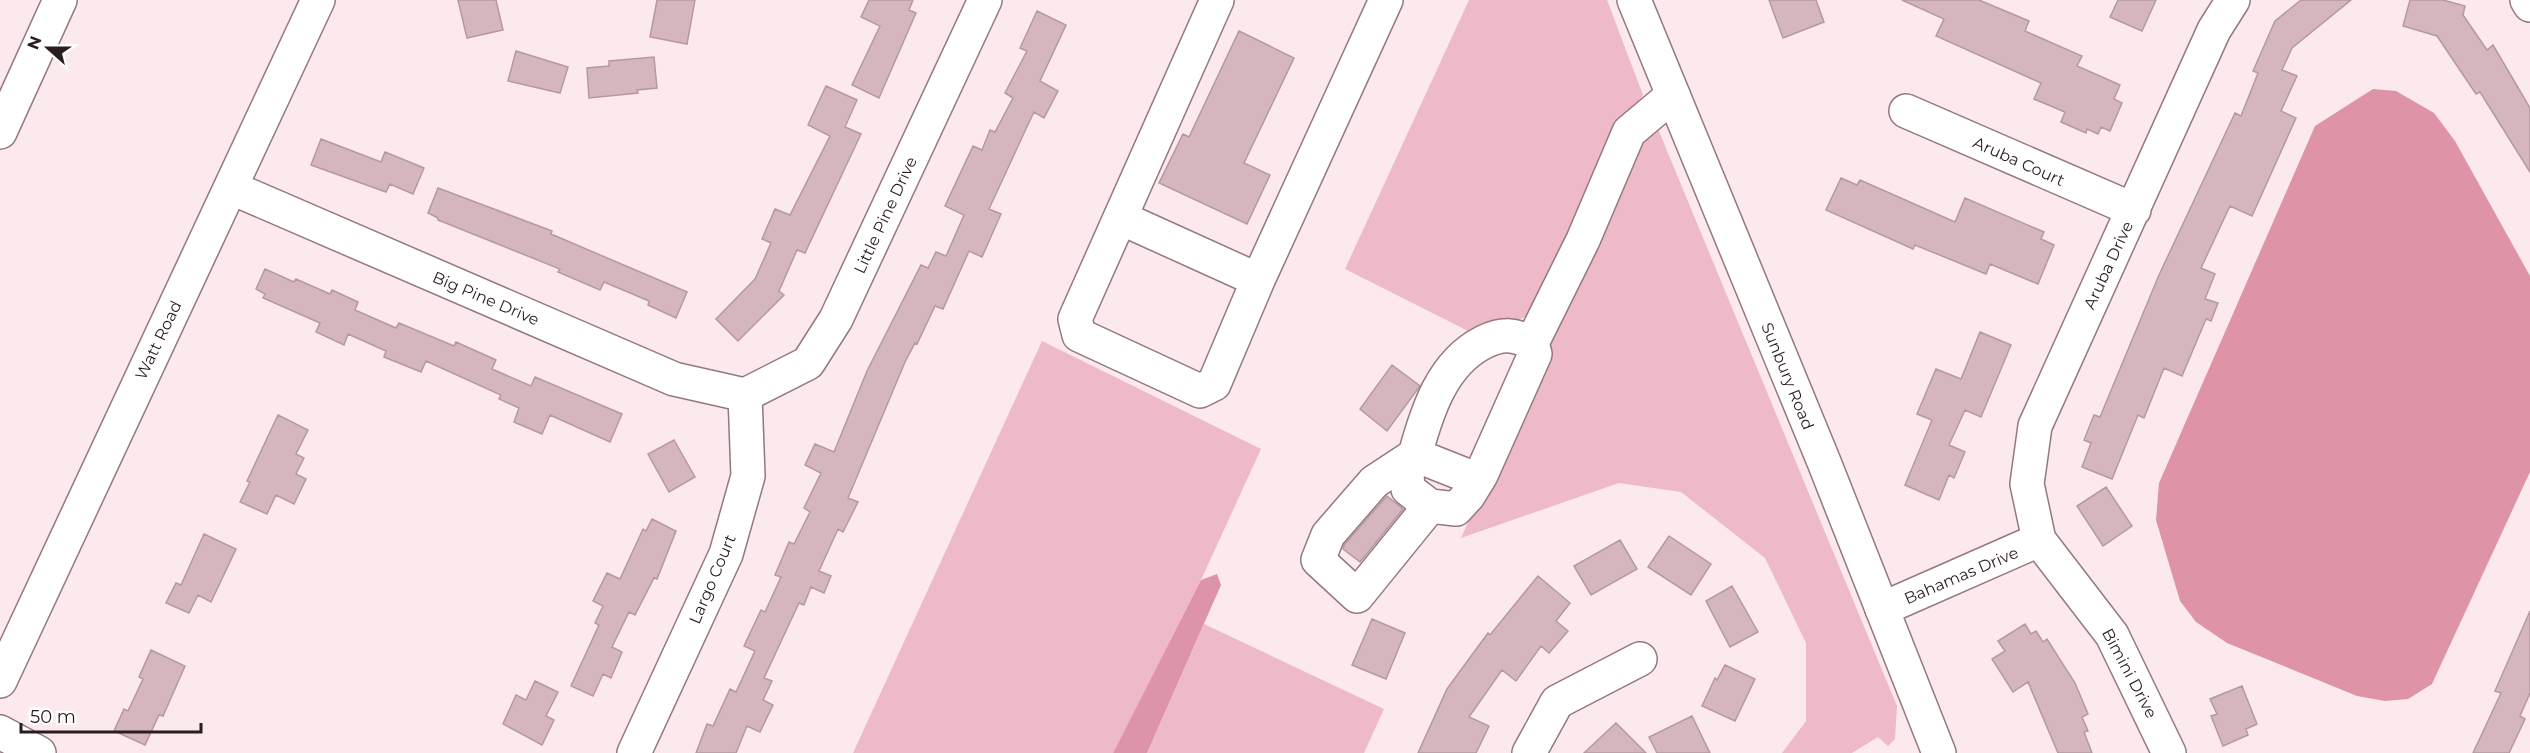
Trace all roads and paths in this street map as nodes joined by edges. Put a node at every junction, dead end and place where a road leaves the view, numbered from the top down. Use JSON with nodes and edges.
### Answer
{"nodes":[{"id":1,"x":60,"y":0,"type":"edge"},
{"id":2,"x":318,"y":0,"type":"edge"},
{"id":3,"x":985,"y":0,"type":"edge"},
{"id":4,"x":1217,"y":0,"type":"edge"},
{"id":5,"x":1386,"y":0,"type":"edge"},
{"id":6,"x":1634,"y":0,"type":"edge"},
{"id":7,"x":2233,"y":0,"type":"edge"},
{"id":8,"x":2527,"y":0,"type":"edge"},
{"id":9,"x":2530,"y":5,"type":"edge"},
{"id":10,"x":1673,"y":96,"type":"junction"},
{"id":11,"x":1906,"y":111,"type":"dead end"},
{"id":12,"x":0,"y":132,"type":"edge"},
{"id":13,"x":232,"y":188,"type":"junction"},
{"id":14,"x":2134,"y":210,"type":"junction"},
{"id":15,"x":1122,"y":218,"type":"junction"},
{"id":16,"x":1258,"y":280,"type":"junction"},
{"id":17,"x":1532,"y":343,"type":"junction"},
{"id":18,"x":746,"y":395,"type":"junction"},
{"id":19,"x":1415,"y":455,"type":"junction"},
{"id":20,"x":1481,"y":475,"type":"junction"},
{"id":21,"x":1430,"y":506,"type":"junction"},
{"id":22,"x":2039,"y":540,"type":"junction"},
{"id":23,"x":1882,"y":609,"type":"junction"},
{"id":24,"x":1640,"y":659,"type":"dead end"},
{"id":25,"x":0,"y":681,"type":"edge"},
{"id":26,"x":0,"y":732,"type":"edge"},
{"id":27,"x":39,"y":753,"type":"edge"},
{"id":28,"x":634,"y":753,"type":"edge"},
{"id":29,"x":1529,"y":753,"type":"edge"},
{"id":30,"x":1940,"y":753,"type":"edge"},
{"id":31,"x":2169,"y":753,"type":"edge"}],
"edges":[{"from":1,"to":12,"type":"street"},
{"from":2,"to":13,"type":"street","name":"Watt Road"},
{"from":3,"to":18,"type":"street","name":"Little Pine Drive"},
{"from":4,"to":15,"type":"street"},
{"from":5,"to":16,"type":"street"},
{"from":6,"to":10,"type":"street","name":"Sunbury Road"},
{"from":7,"to":14,"type":"street","name":"Aruba Drive"},
{"from":8,"to":9,"type":"street"},
{"from":10,"to":17,"type":"street"},
{"from":10,"to":23,"type":"street","name":"Sunbury Road"},
{"from":11,"to":14,"type":"street","name":"Aruba Court"},
{"from":13,"to":18,"type":"street","name":"Big Pine Drive"},
{"from":13,"to":25,"type":"street","name":"Watt Road"},
{"from":14,"to":22,"type":"street","name":"Aruba Drive"},
{"from":15,"to":16,"type":"street"},
{"from":15,"to":16,"type":"street"},
{"from":17,"to":19,"type":"street"},
{"from":17,"to":20,"type":"street"},
{"from":18,"to":28,"type":"street","name":"Largo Court"},
{"from":19,"to":20,"type":"street"},
{"from":19,"to":21,"type":"street"},
{"from":19,"to":21,"type":"street"},
{"from":20,"to":21,"type":"street"},
{"from":22,"to":23,"type":"street","name":"Bahamas Drive"},
{"from":22,"to":31,"type":"street","name":"Bimini Drive"},
{"from":23,"to":30,"type":"street","name":"Sunbury Road"},
{"from":24,"to":29,"type":"street"},
{"from":26,"to":27,"type":"street"}]}
